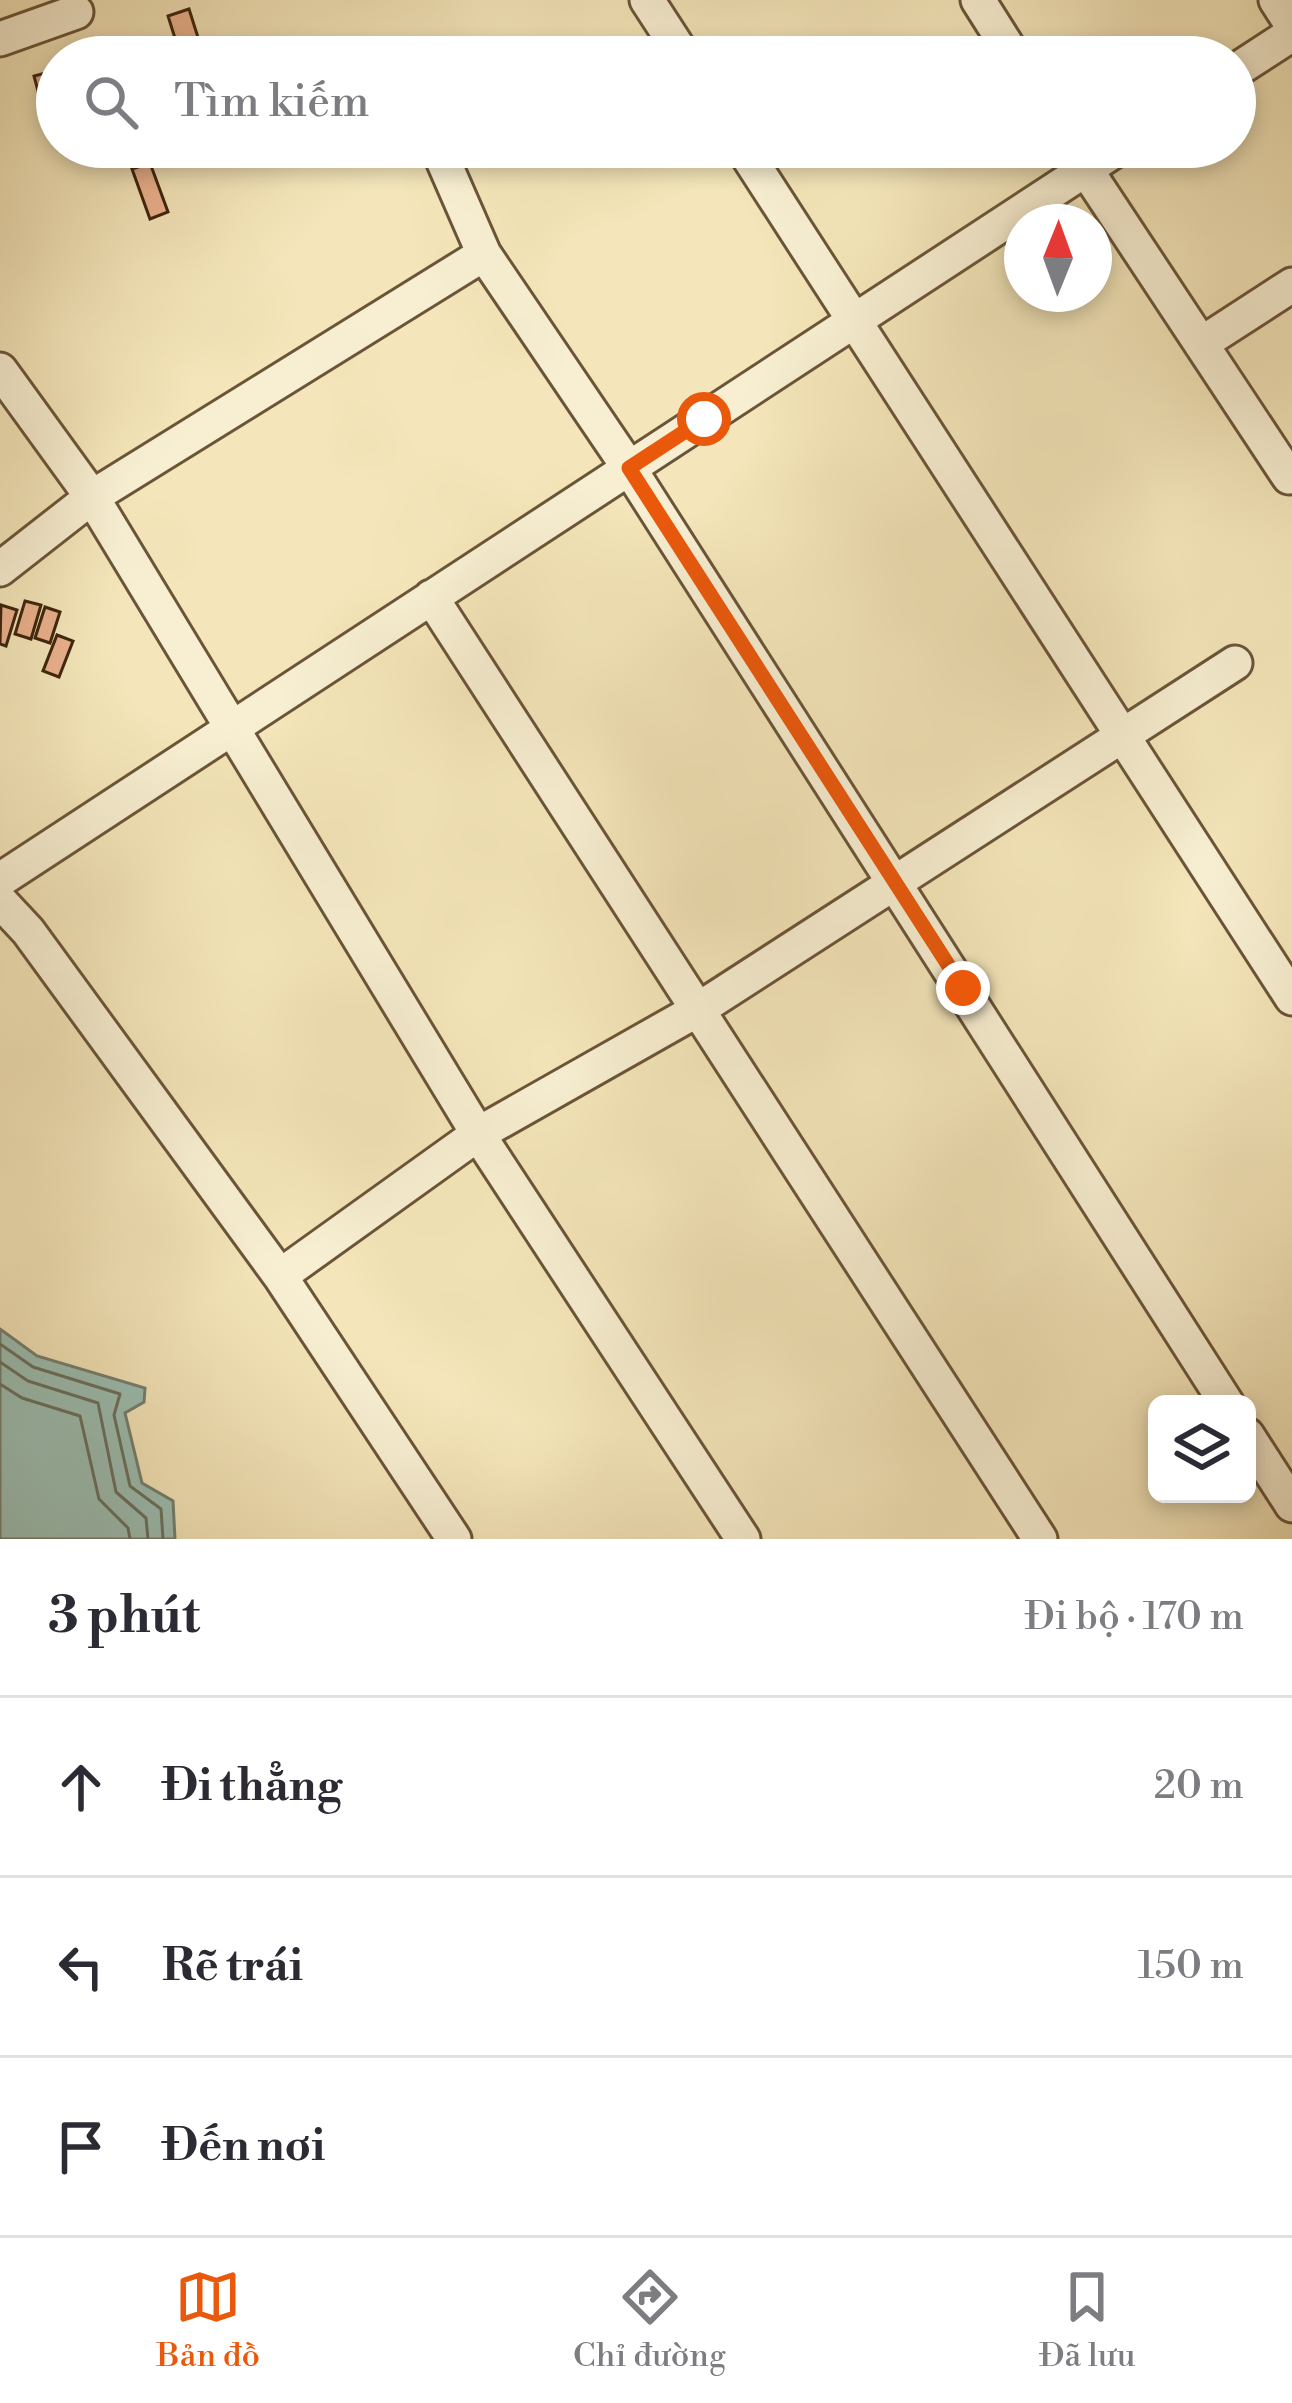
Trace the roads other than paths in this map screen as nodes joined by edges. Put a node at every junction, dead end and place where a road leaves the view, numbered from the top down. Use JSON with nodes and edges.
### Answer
{"nodes":[{"id":1,"x":647,"y":0,"type":"edge"},
{"id":2,"x":978,"y":0,"type":"edge"},
{"id":3,"x":1276,"y":0,"type":"edge"},
{"id":4,"x":76,"y":12,"type":"dead end"},
{"id":5,"x":1292,"y":25,"type":"edge"},
{"id":6,"x":1292,"y":34,"type":"edge"},
{"id":7,"x":670,"y":36,"type":"edge"},
{"id":8,"x":1001,"y":36,"type":"edge"},
{"id":9,"x":0,"y":39,"type":"edge"},
{"id":10,"x":1256,"y":57,"type":"edge"},
{"id":11,"x":446,"y":168,"type":"edge"},
{"id":12,"x":756,"y":168,"type":"edge"},
{"id":13,"x":1064,"y":168,"type":"edge"},
{"id":14,"x":1085,"y":168,"type":"edge"},
{"id":15,"x":484,"y":254,"type":"junction"},
{"id":16,"x":1292,"y":285,"type":"edge"},
{"id":17,"x":854,"y":321,"type":"junction"},
{"id":18,"x":1201,"y":344,"type":"junction"},
{"id":19,"x":0,"y":370,"type":"edge"},
{"id":20,"x":629,"y":468,"type":"junction"},
{"id":21,"x":1289,"y":477,"type":"edge"},
{"id":22,"x":92,"y":497,"type":"junction"},
{"id":23,"x":0,"y":569,"type":"edge"},
{"id":24,"x":431,"y":597,"type":"junction"},
{"id":25,"x":1235,"y":662,"type":"dead end"},
{"id":26,"x":232,"y":727,"type":"junction"},
{"id":27,"x":1127,"y":736,"type":"junction"},
{"id":28,"x":0,"y":880,"type":"edge"},
{"id":29,"x":896,"y":884,"type":"junction"},
{"id":30,"x":0,"y":901,"type":"edge"},
{"id":31,"x":1292,"y":998,"type":"edge"},
{"id":32,"x":699,"y":1009,"type":"junction"},
{"id":33,"x":478,"y":1134,"type":"junction"},
{"id":34,"x":280,"y":1276,"type":"junction"},
{"id":35,"x":1222,"y":1395,"type":"edge"},
{"id":36,"x":1256,"y":1449,"type":"edge"},
{"id":37,"x":1292,"y":1505,"type":"edge"},
{"id":38,"x":454,"y":1539,"type":"edge"},
{"id":39,"x":743,"y":1539,"type":"edge"},
{"id":40,"x":1040,"y":1539,"type":"edge"}],
"edges":[{"from":1,"to":7,"type":"street"},
{"from":2,"to":8,"type":"street"},
{"from":3,"to":5,"type":"street"},
{"from":4,"to":9,"type":"street"},
{"from":6,"to":10,"type":"street"},
{"from":11,"to":15,"type":"street"},
{"from":12,"to":17,"type":"street"},
{"from":13,"to":17,"type":"street"},
{"from":14,"to":18,"type":"street"},
{"from":15,"to":20,"type":"street"},
{"from":15,"to":22,"type":"street"},
{"from":16,"to":18,"type":"street"},
{"from":17,"to":20,"type":"street"},
{"from":17,"to":27,"type":"street"},
{"from":18,"to":21,"type":"street"},
{"from":19,"to":22,"type":"street"},
{"from":20,"to":24,"type":"street"},
{"from":20,"to":29,"type":"street"},
{"from":22,"to":23,"type":"street"},
{"from":22,"to":26,"type":"street"},
{"from":24,"to":26,"type":"street"},
{"from":24,"to":32,"type":"street"},
{"from":25,"to":27,"type":"street"},
{"from":26,"to":28,"type":"street"},
{"from":26,"to":33,"type":"street"},
{"from":27,"to":29,"type":"street"},
{"from":27,"to":31,"type":"street"},
{"from":29,"to":32,"type":"street"},
{"from":29,"to":35,"type":"street"},
{"from":30,"to":34,"type":"street"},
{"from":32,"to":33,"type":"street"},
{"from":32,"to":40,"type":"street"},
{"from":33,"to":34,"type":"street"},
{"from":33,"to":39,"type":"street"},
{"from":34,"to":38,"type":"street"},
{"from":36,"to":37,"type":"street"}]}
